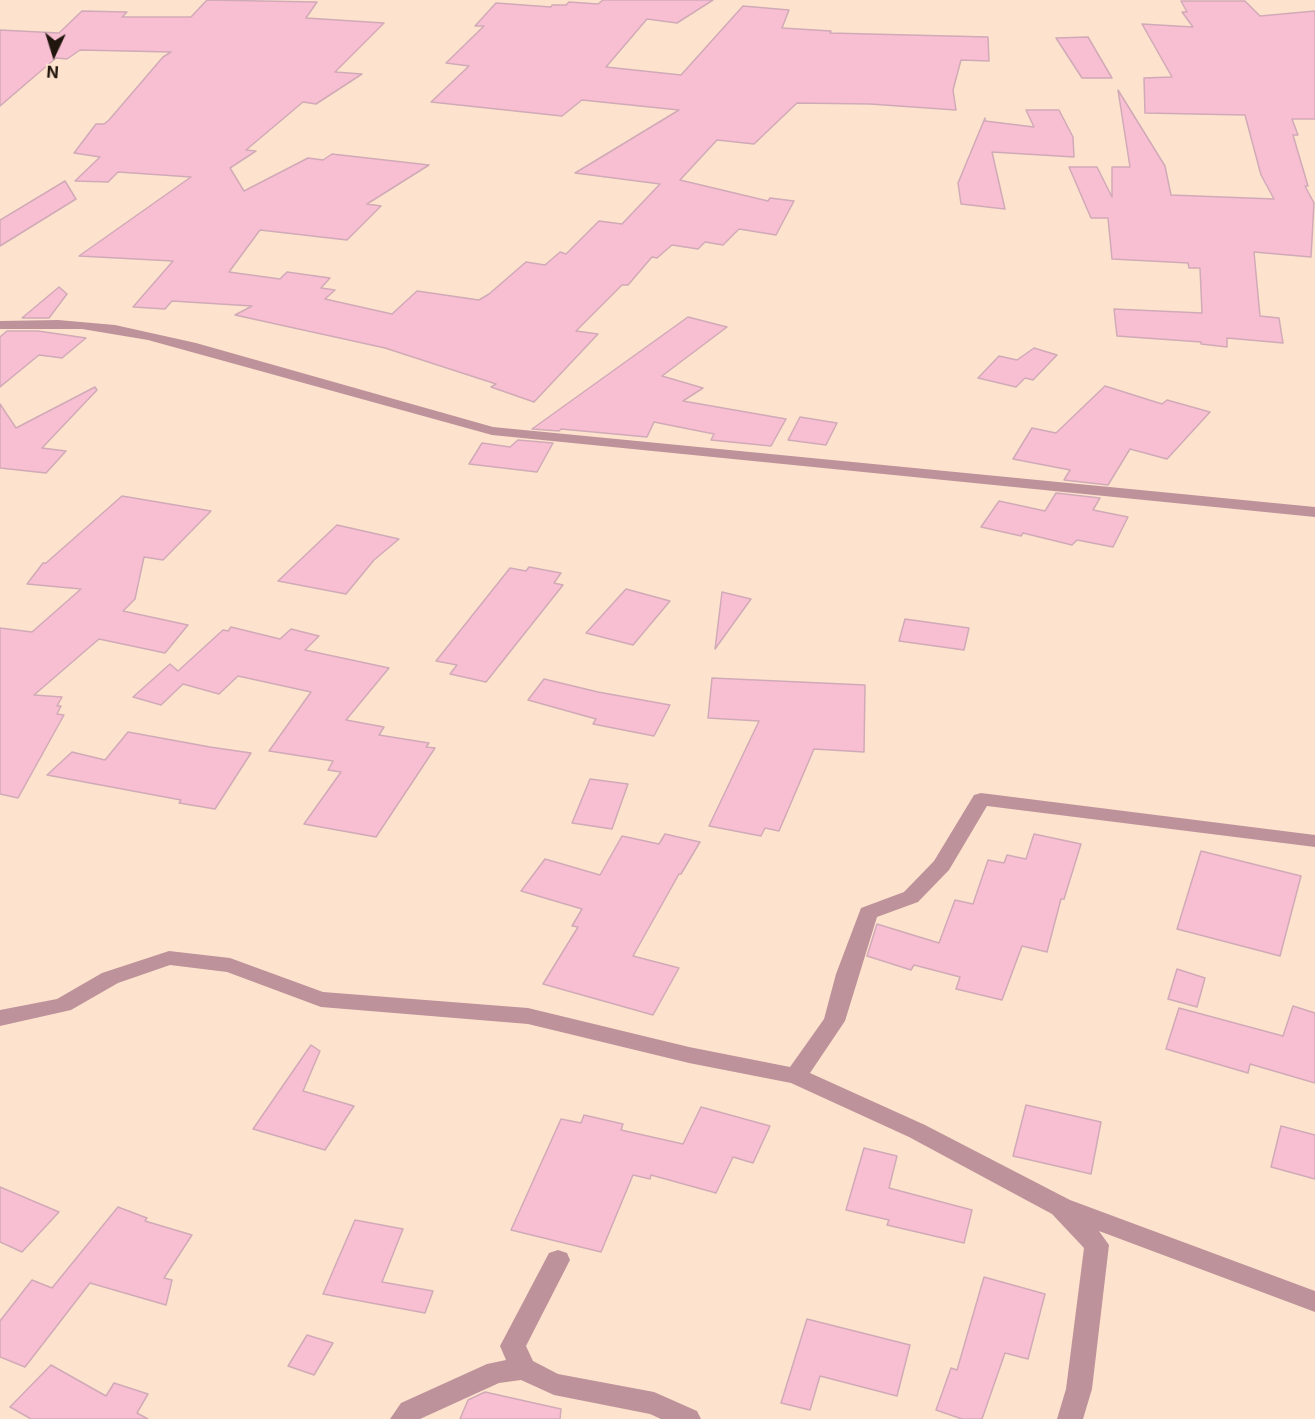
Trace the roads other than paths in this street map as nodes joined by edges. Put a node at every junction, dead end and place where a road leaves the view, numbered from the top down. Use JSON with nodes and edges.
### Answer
{"nodes":[{"id":1,"x":0,"y":325,"type":"edge"},
{"id":2,"x":1315,"y":512,"type":"edge"},
{"id":3,"x":1315,"y":841,"type":"edge"},
{"id":4,"x":0,"y":1018,"type":"edge"},
{"id":5,"x":796,"y":1076,"type":"junction"},
{"id":6,"x":1061,"y":1206,"type":"junction"},
{"id":7,"x":558,"y":1260,"type":"dead end"},
{"id":8,"x":1315,"y":1302,"type":"edge"},
{"id":9,"x":523,"y":1369,"type":"junction"},
{"id":10,"x":403,"y":1419,"type":"edge"},
{"id":11,"x":688,"y":1419,"type":"edge"},
{"id":12,"x":1070,"y":1419,"type":"edge"}],
"edges":[{"from":1,"to":2,"type":"street"},
{"from":3,"to":5,"type":"street"},
{"from":4,"to":5,"type":"street"},
{"from":5,"to":6,"type":"street"},
{"from":6,"to":8,"type":"street"},
{"from":6,"to":12,"type":"street"},
{"from":7,"to":9,"type":"street"},
{"from":9,"to":10,"type":"street"},
{"from":9,"to":11,"type":"street"}]}
